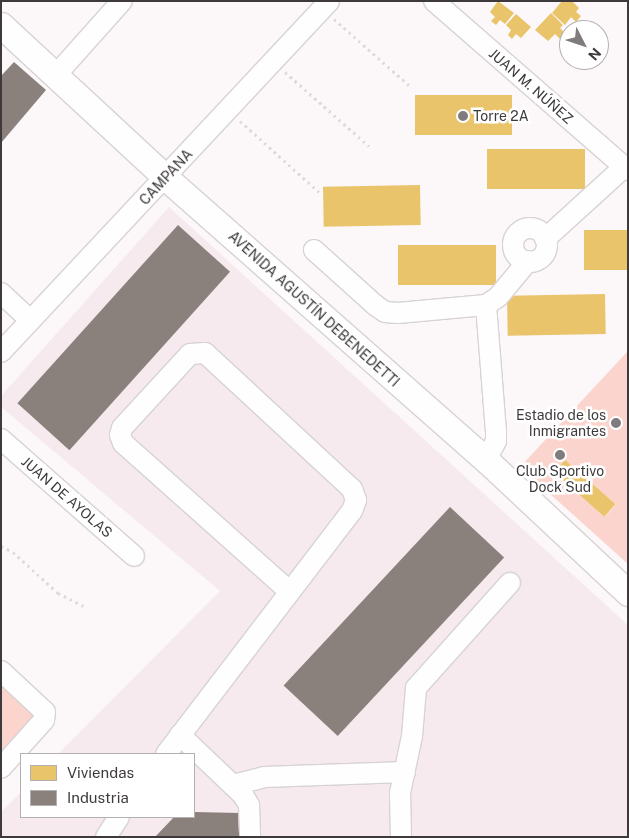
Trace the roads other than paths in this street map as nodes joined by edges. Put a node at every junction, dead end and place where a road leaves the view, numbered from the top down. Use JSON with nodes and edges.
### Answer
{"nodes":[{"id":1,"x":122,"y":1,"type":"edge"},
{"id":2,"x":434,"y":1,"type":"edge"},
{"id":3,"x":326,"y":5,"type":"edge"},
{"id":4,"x":1,"y":25,"type":"edge"},
{"id":5,"x":56,"y":75,"type":"junction"},
{"id":6,"x":626,"y":168,"type":"edge"},
{"id":7,"x":166,"y":178,"type":"junction"},
{"id":8,"x":545,"y":239,"type":"junction"},
{"id":9,"x":314,"y":250,"type":"dead end"},
{"id":10,"x":528,"y":262,"type":"junction"},
{"id":11,"x":1,"y":293,"type":"edge"},
{"id":12,"x":486,"y":305,"type":"junction"},
{"id":13,"x":30,"y":320,"type":"junction"},
{"id":14,"x":1,"y":352,"type":"edge"},
{"id":15,"x":1,"y":439,"type":"edge"},
{"id":16,"x":486,"y":460,"type":"junction"},
{"id":17,"x":134,"y":556,"type":"dead end"},
{"id":18,"x":510,"y":582,"type":"dead end"},
{"id":19,"x":289,"y":591,"type":"junction"},
{"id":20,"x":628,"y":593,"type":"edge"},
{"id":21,"x":1,"y":671,"type":"edge"},
{"id":22,"x":180,"y":735,"type":"junction"},
{"id":23,"x":167,"y":753,"type":"edge"},
{"id":24,"x":1,"y":768,"type":"edge"},
{"id":25,"x":405,"y":772,"type":"junction"},
{"id":26,"x":232,"y":785,"type":"junction"},
{"id":27,"x":118,"y":818,"type":"edge"},
{"id":28,"x":106,"y":837,"type":"edge"},
{"id":29,"x":250,"y":837,"type":"edge"},
{"id":30,"x":401,"y":837,"type":"edge"}],
"edges":[{"from":1,"to":5,"type":"street"},
{"from":2,"to":6,"type":"street","name":"JUAN M. NÚÑEZ"},
{"from":3,"to":7,"type":"street","name":"CAMPANA"},
{"from":4,"to":5,"type":"main road","name":"AVENIDA AGUSTÍN DEBENEDETTI"},
{"from":5,"to":7,"type":"main road","name":"AVENIDA AGUSTÍN DEBENEDETTI"},
{"from":6,"to":8,"type":"street"},
{"from":7,"to":13,"type":"street","name":"CAMPANA"},
{"from":7,"to":16,"type":"main road","name":"AVENIDA AGUSTÍN DEBENEDETTI"},
{"from":8,"to":10,"type":"street"},
{"from":8,"to":10,"type":"street"},
{"from":9,"to":12,"type":"street"},
{"from":10,"to":12,"type":"street"},
{"from":11,"to":13,"type":"street"},
{"from":12,"to":16,"type":"street"},
{"from":13,"to":14,"type":"street","name":"CAMPANA"},
{"from":15,"to":17,"type":"street","name":"JUAN DE AYOLAS"},
{"from":16,"to":20,"type":"main road","name":"AVENIDA AGUSTÍN DEBENEDETTI"},
{"from":18,"to":25,"type":"street"},
{"from":19,"to":19,"type":"street"},
{"from":19,"to":22,"type":"street"},
{"from":21,"to":24,"type":"street"},
{"from":22,"to":23,"type":"street"},
{"from":22,"to":26,"type":"street"},
{"from":25,"to":26,"type":"street"},
{"from":25,"to":30,"type":"street"},
{"from":26,"to":29,"type":"street"},
{"from":27,"to":28,"type":"street"}]}
